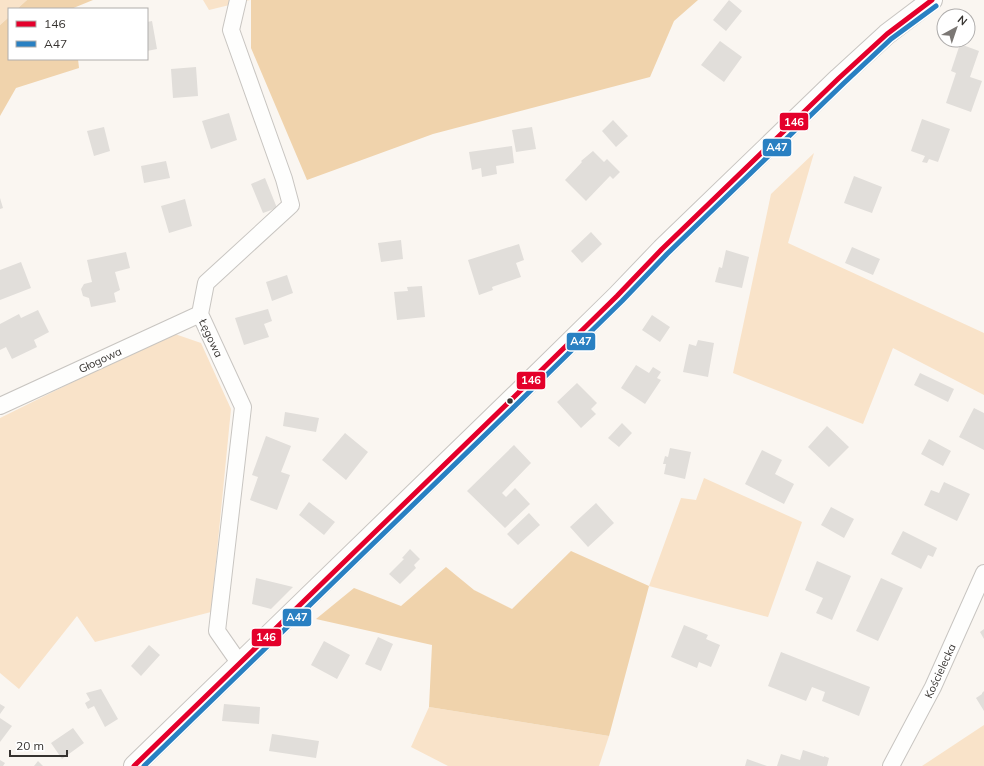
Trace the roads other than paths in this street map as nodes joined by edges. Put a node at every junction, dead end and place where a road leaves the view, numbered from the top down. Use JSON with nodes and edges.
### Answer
{"nodes":[{"id":1,"x":238,"y":0,"type":"edge"},
{"id":2,"x":932,"y":0,"type":"edge"},
{"id":3,"x":200,"y":314,"type":"junction"},
{"id":4,"x":0,"y":406,"type":"edge"},
{"id":5,"x":984,"y":573,"type":"edge"},
{"id":6,"x":240,"y":664,"type":"junction"},
{"id":7,"x":134,"y":766,"type":"edge"},
{"id":8,"x":892,"y":766,"type":"edge"}],
"edges":[{"from":1,"to":3,"type":"street","name":"Łęgowa"},
{"from":2,"to":6,"type":"street"},
{"from":3,"to":4,"type":"street","name":"Głogowa"},
{"from":3,"to":6,"type":"street","name":"Łęgowa"},
{"from":5,"to":8,"type":"street","name":"Kościelecka"},
{"from":6,"to":7,"type":"street"}]}
